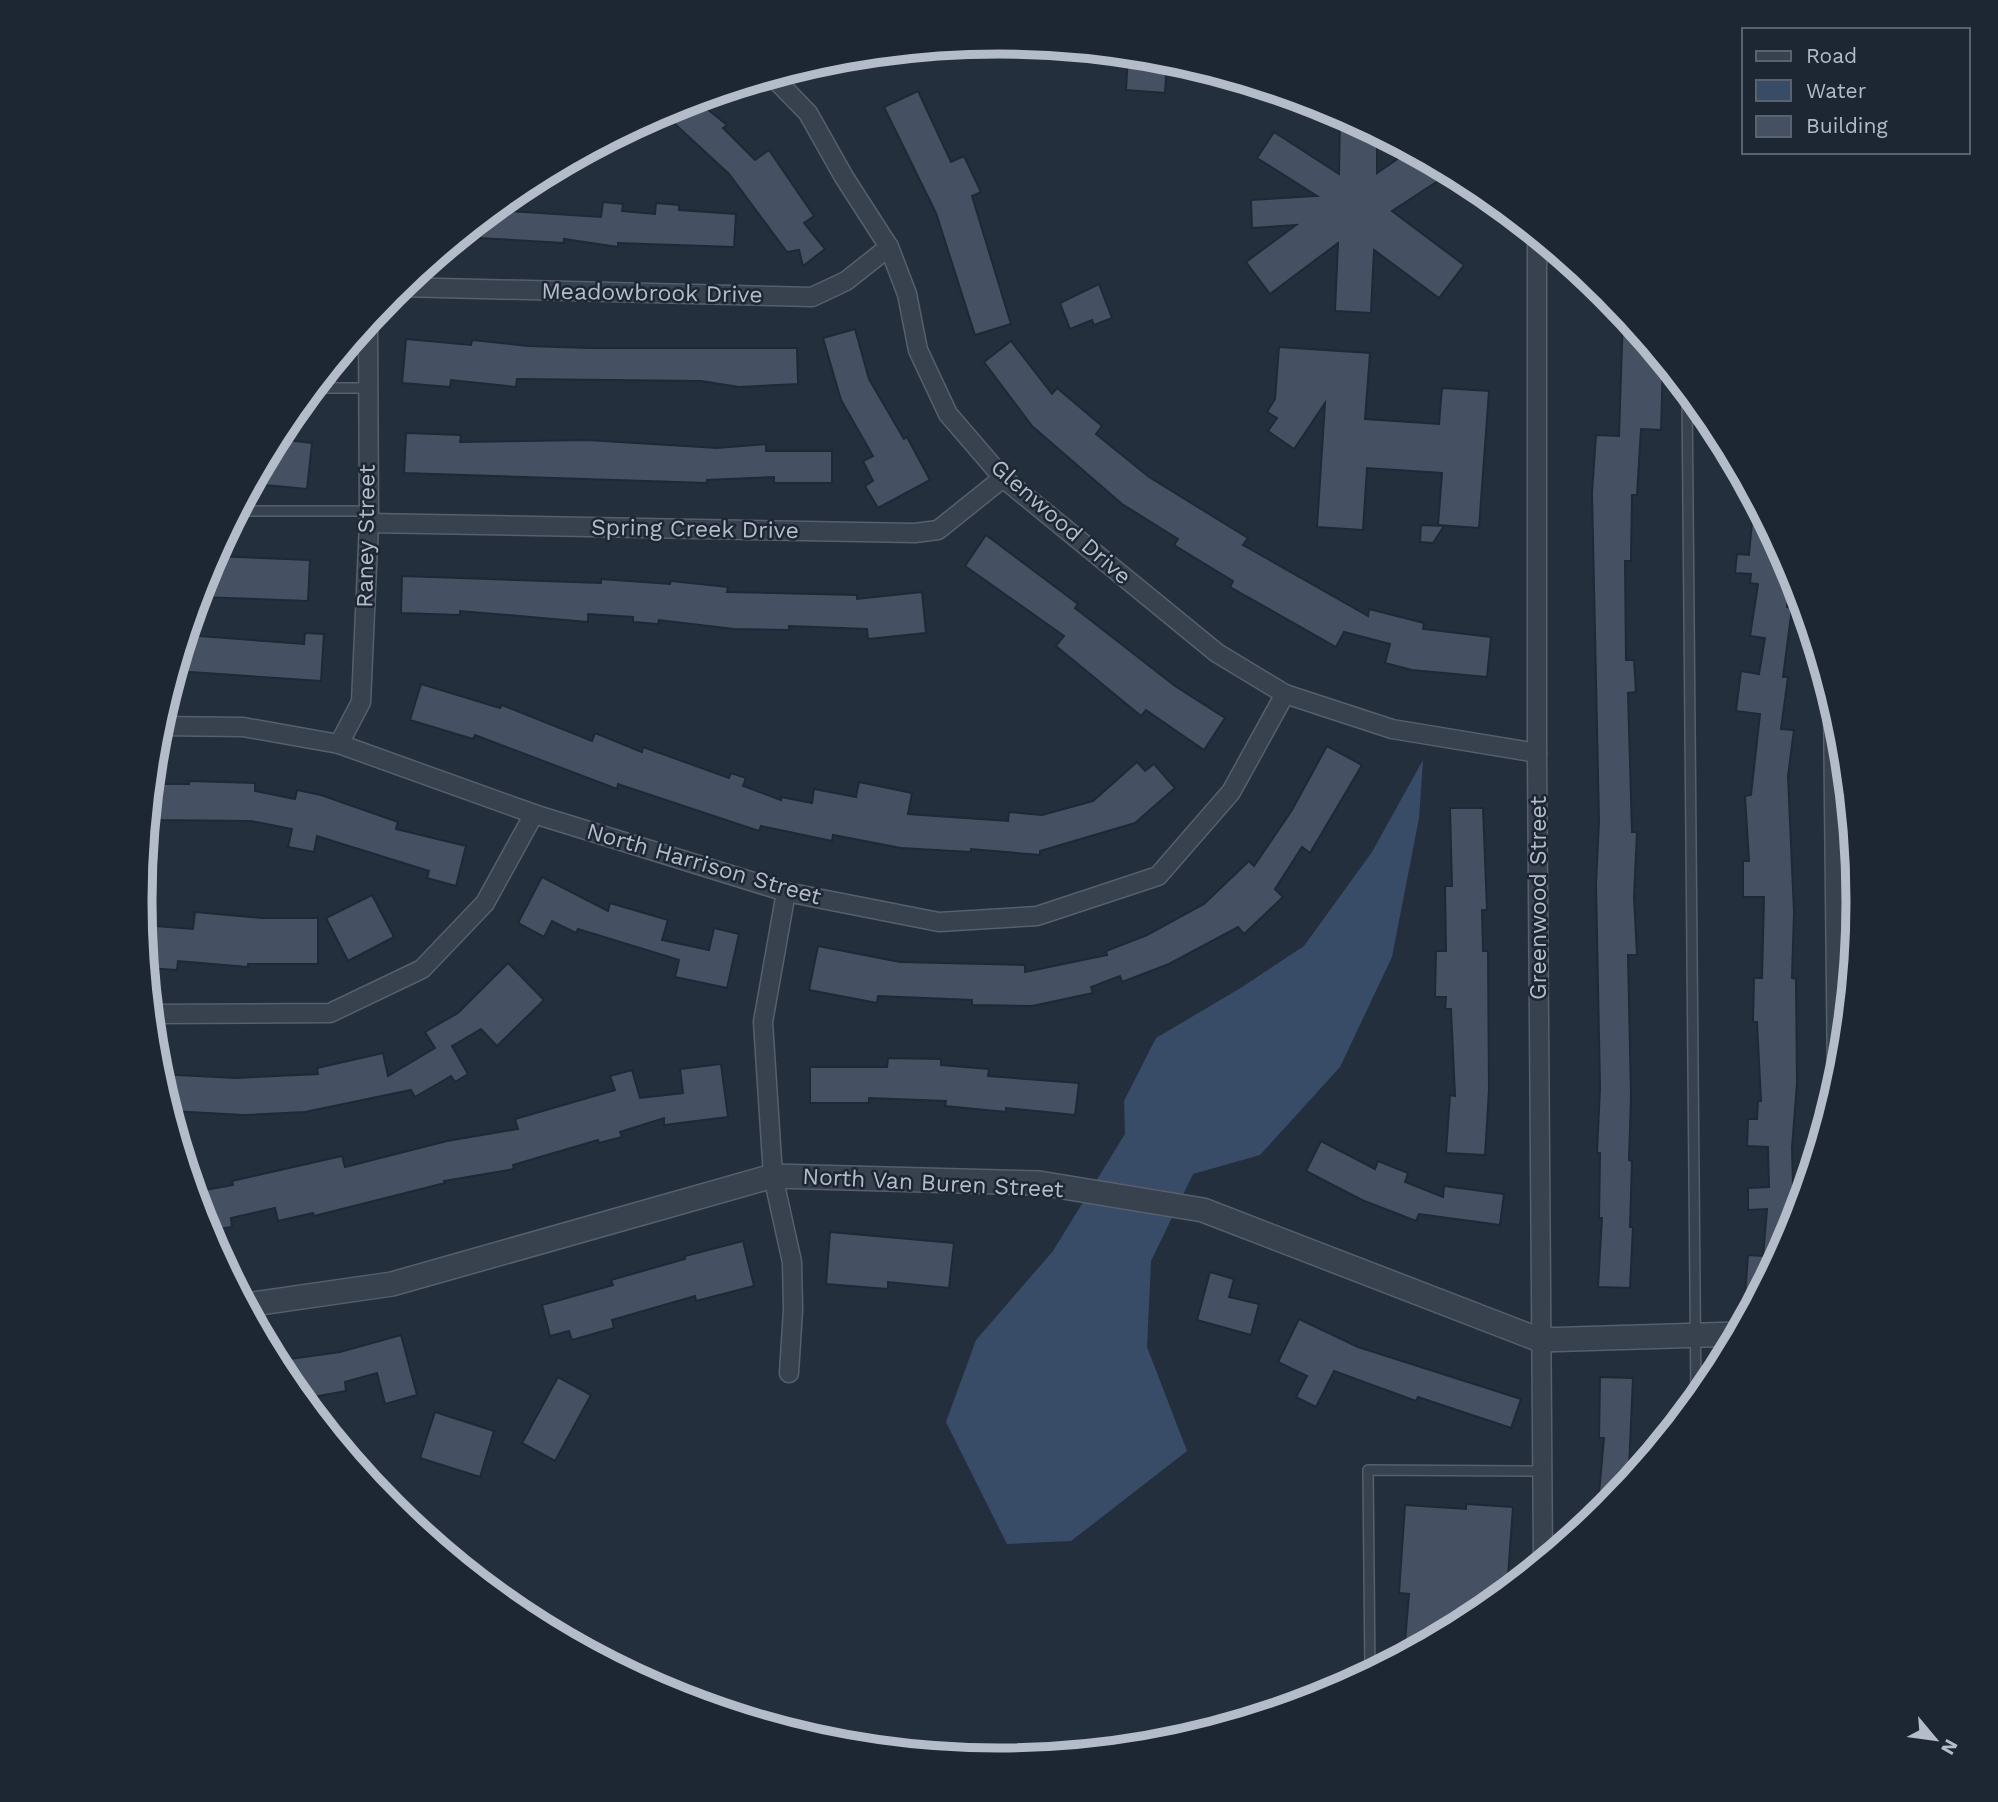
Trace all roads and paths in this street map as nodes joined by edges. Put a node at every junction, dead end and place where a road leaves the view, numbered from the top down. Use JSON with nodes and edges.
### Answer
{"nodes":[{"id":1,"x":779,"y":83,"type":"edge"},
{"id":2,"x":888,"y":247,"type":"junction"},
{"id":3,"x":1537,"y":248,"type":"edge"},
{"id":4,"x":416,"y":287,"type":"edge"},
{"id":5,"x":368,"y":337,"type":"edge"},
{"id":6,"x":326,"y":388,"type":"edge"},
{"id":7,"x":368,"y":388,"type":"junction"},
{"id":8,"x":1687,"y":409,"type":"edge"},
{"id":9,"x":1003,"y":478,"type":"junction"},
{"id":10,"x":248,"y":511,"type":"edge"},
{"id":11,"x":368,"y":517,"type":"junction"},
{"id":12,"x":1285,"y":694,"type":"junction"},
{"id":13,"x":171,"y":726,"type":"edge"},
{"id":14,"x":339,"y":744,"type":"junction"},
{"id":15,"x":1537,"y":753,"type":"junction"},
{"id":16,"x":1834,"y":761,"type":"edge"},
{"id":17,"x":534,"y":814,"type":"junction"},
{"id":18,"x":786,"y":892,"type":"junction"},
{"id":19,"x":159,"y":1014,"type":"edge"},
{"id":20,"x":1836,"y":1026,"type":"edge"},
{"id":21,"x":773,"y":1176,"type":"junction"},
{"id":22,"x":255,"y":1305,"type":"edge"},
{"id":23,"x":1726,"y":1334,"type":"edge"},
{"id":24,"x":1696,"y":1335,"type":"junction"},
{"id":25,"x":1541,"y":1340,"type":"junction"},
{"id":26,"x":789,"y":1373,"type":"dead end"},
{"id":27,"x":1696,"y":1381,"type":"edge"},
{"id":28,"x":1543,"y":1471,"type":"junction"},
{"id":29,"x":1544,"y":1549,"type":"edge"},
{"id":30,"x":1370,"y":1662,"type":"edge"}],
"edges":[{"from":1,"to":2,"type":"street","name":"Glenwood Drive"},
{"from":2,"to":4,"type":"street","name":"Meadowbrook Drive"},
{"from":2,"to":9,"type":"street","name":"Glenwood Drive"},
{"from":3,"to":15,"type":"street","name":"Greenwood Street"},
{"from":5,"to":7,"type":"street","name":"Raney Street"},
{"from":6,"to":7,"type":"lane"},
{"from":7,"to":11,"type":"street","name":"Raney Street"},
{"from":8,"to":24,"type":"lane"},
{"from":9,"to":11,"type":"street","name":"Spring Creek Drive"},
{"from":9,"to":12,"type":"street","name":"Glenwood Drive"},
{"from":10,"to":11,"type":"lane"},
{"from":11,"to":14,"type":"street","name":"Raney Street"},
{"from":12,"to":15,"type":"street","name":"Glenwood Drive"},
{"from":12,"to":18,"type":"street","name":"North Harrison Street"},
{"from":13,"to":14,"type":"street","name":"North Harrison Street"},
{"from":14,"to":17,"type":"street","name":"North Harrison Street"},
{"from":15,"to":25,"type":"street","name":"Greenwood Street"},
{"from":16,"to":20,"type":"street"},
{"from":17,"to":18,"type":"street","name":"North Harrison Street"},
{"from":17,"to":19,"type":"street"},
{"from":18,"to":21,"type":"street"},
{"from":21,"to":22,"type":"street","name":"North Van Buren Street"},
{"from":21,"to":25,"type":"street","name":"North Van Buren Street"},
{"from":21,"to":26,"type":"street"},
{"from":23,"to":24,"type":"street","name":"North Van Buren Street"},
{"from":24,"to":25,"type":"street","name":"North Van Buren Street"},
{"from":24,"to":27,"type":"lane"},
{"from":25,"to":28,"type":"street","name":"Greenwood Street"},
{"from":28,"to":29,"type":"street","name":"Greenwood Street"},
{"from":28,"to":30,"type":"lane"}]}
